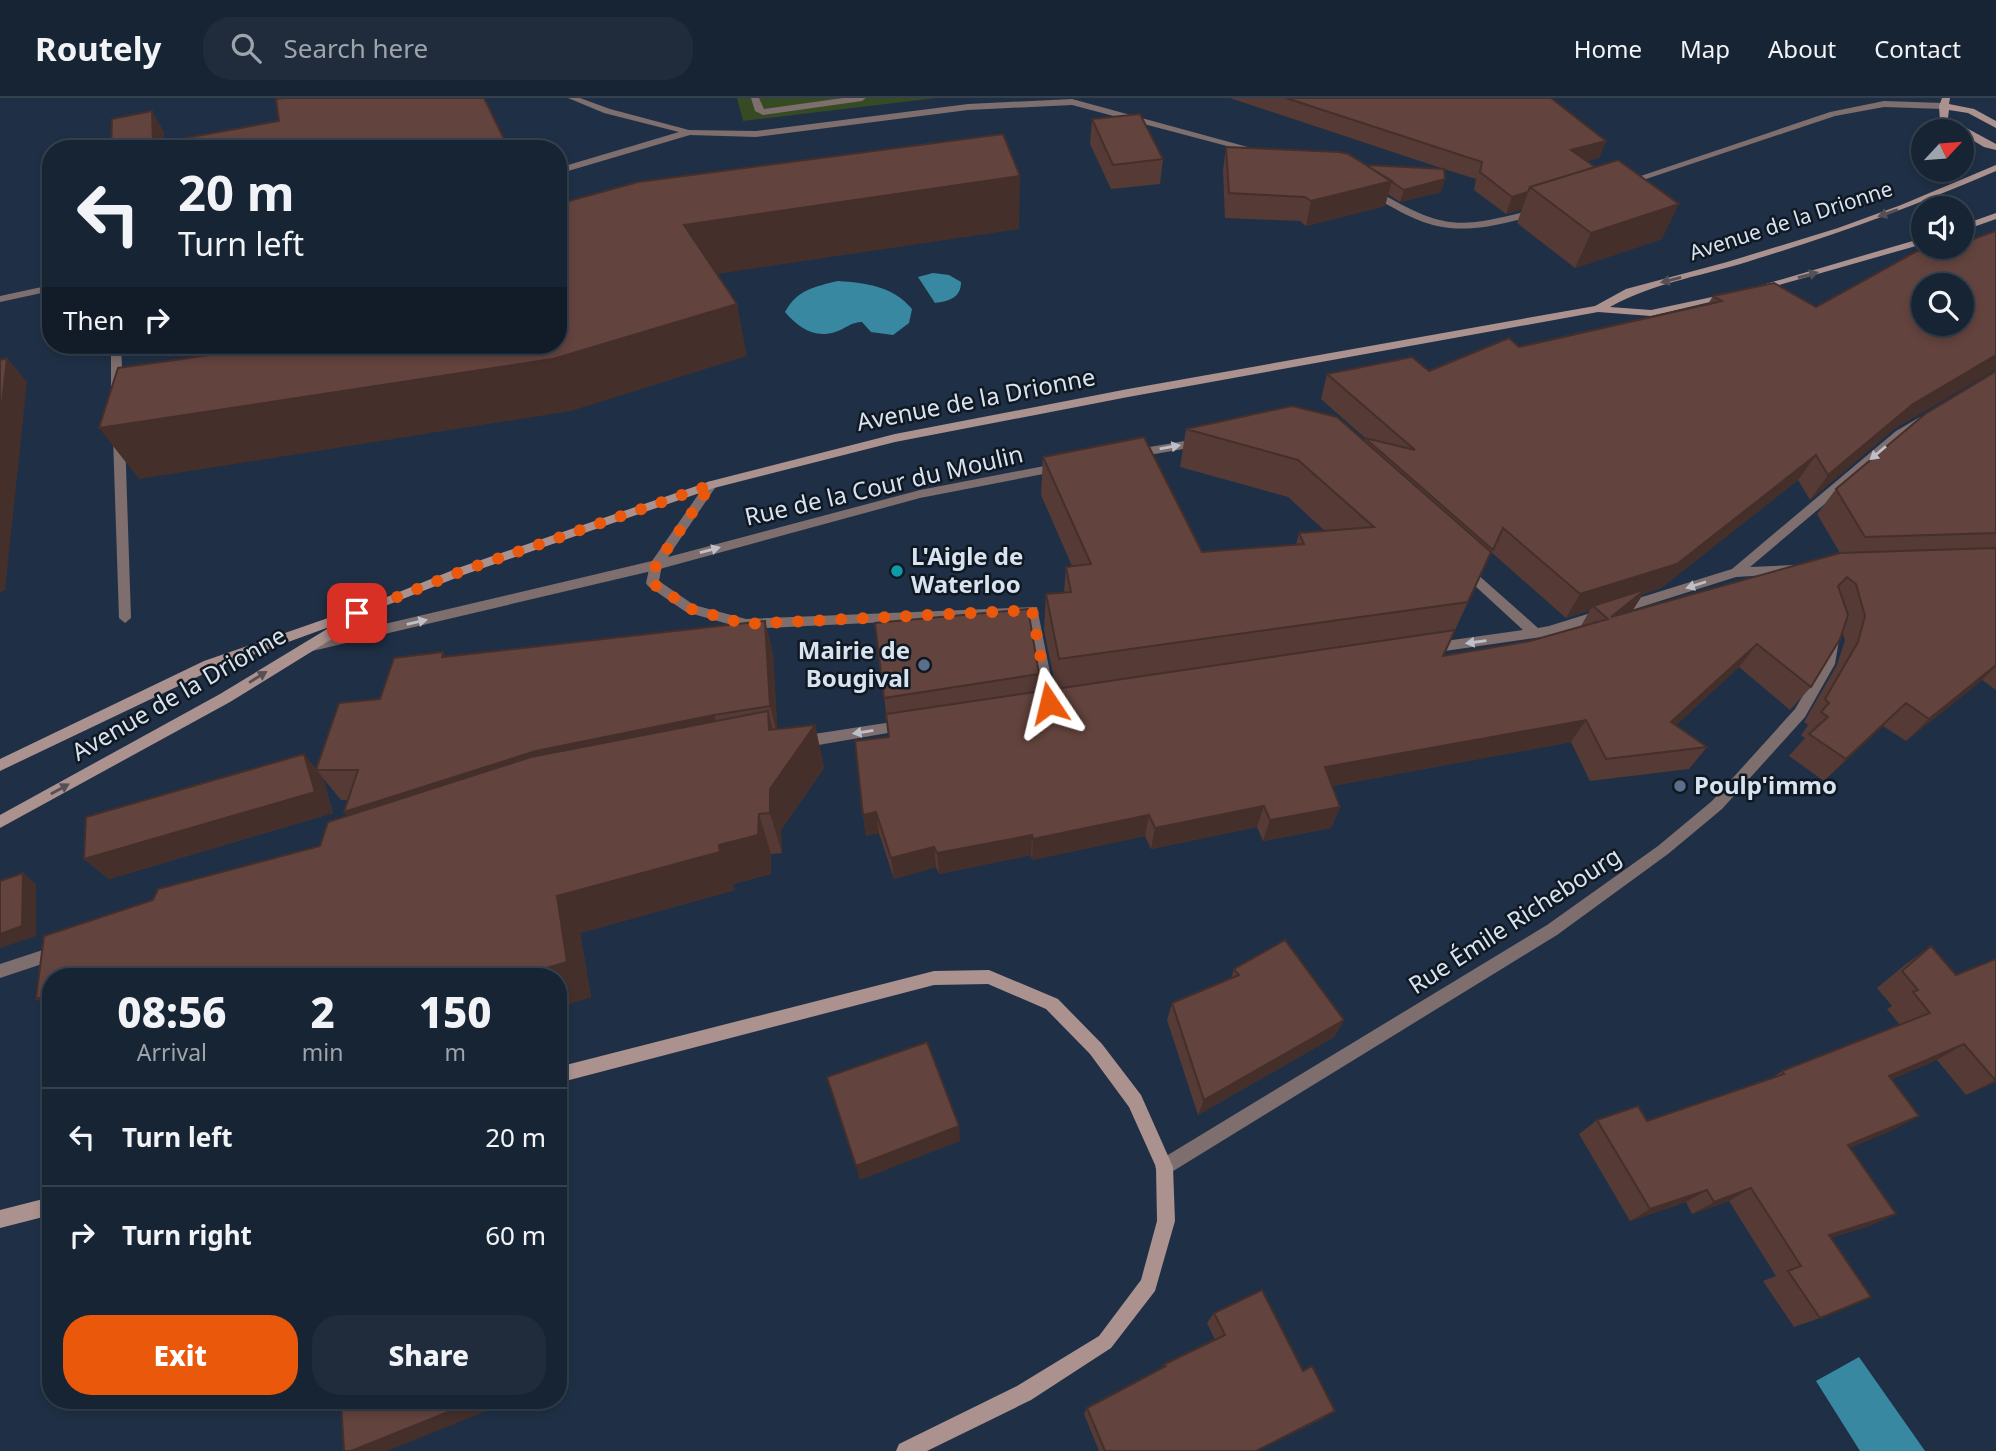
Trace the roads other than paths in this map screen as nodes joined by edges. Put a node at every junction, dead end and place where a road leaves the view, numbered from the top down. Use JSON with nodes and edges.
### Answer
{"nodes":[{"id":1,"x":572,"y":98,"type":"edge"},
{"id":2,"x":755,"y":98,"type":"edge"},
{"id":3,"x":862,"y":98,"type":"edge"},
{"id":4,"x":1075,"y":100,"type":"edge"},
{"id":5,"x":1944,"y":102,"type":"edge"},
{"id":6,"x":1996,"y":125,"type":"edge"},
{"id":7,"x":690,"y":132,"type":"junction"},
{"id":8,"x":1996,"y":146,"type":"edge"},
{"id":9,"x":1268,"y":154,"type":"edge"},
{"id":10,"x":567,"y":168,"type":"edge"},
{"id":11,"x":1996,"y":168,"type":"edge"},
{"id":12,"x":1357,"y":181,"type":"edge"},
{"id":13,"x":1619,"y":185,"type":"edge"},
{"id":14,"x":1545,"y":209,"type":"edge"},
{"id":15,"x":1996,"y":216,"type":"edge"},
{"id":16,"x":1974,"y":224,"type":"edge"},
{"id":17,"x":1911,"y":244,"type":"edge"},
{"id":18,"x":42,"y":290,"type":"edge"},
{"id":19,"x":1746,"y":290,"type":"edge"},
{"id":20,"x":1732,"y":294,"type":"edge"},
{"id":21,"x":0,"y":299,"type":"edge"},
{"id":22,"x":1598,"y":309,"type":"junction"},
{"id":23,"x":116,"y":354,"type":"edge"},
{"id":24,"x":118,"y":396,"type":"edge"},
{"id":25,"x":1932,"y":414,"type":"edge"},
{"id":26,"x":118,"y":422,"type":"edge"},
{"id":27,"x":1222,"y":438,"type":"edge"},
{"id":28,"x":1114,"y":457,"type":"edge"},
{"id":29,"x":1074,"y":464,"type":"edge"},
{"id":30,"x":711,"y":485,"type":"junction"},
{"id":31,"x":1451,"y":558,"type":"edge"},
{"id":32,"x":656,"y":565,"type":"junction"},
{"id":33,"x":1812,"y":569,"type":"edge"},
{"id":34,"x":1737,"y":572,"type":"junction"},
{"id":35,"x":381,"y":604,"type":"junction"},
{"id":36,"x":125,"y":618,"type":"dead end"},
{"id":37,"x":1830,"y":619,"type":"edge"},
{"id":38,"x":1535,"y":634,"type":"junction"},
{"id":39,"x":303,"y":649,"type":"junction"},
{"id":40,"x":1414,"y":651,"type":"edge"},
{"id":41,"x":1049,"y":703,"type":"edge"},
{"id":42,"x":914,"y":724,"type":"edge"},
{"id":43,"x":791,"y":743,"type":"edge"},
{"id":44,"x":0,"y":765,"type":"edge"},
{"id":45,"x":0,"y":822,"type":"edge"},
{"id":46,"x":66,"y":949,"type":"edge"},
{"id":47,"x":0,"y":971,"type":"edge"},
{"id":48,"x":567,"y":1073,"type":"edge"},
{"id":49,"x":1164,"y":1167,"type":"junction"},
{"id":50,"x":42,"y":1208,"type":"edge"},
{"id":51,"x":0,"y":1219,"type":"edge"},
{"id":52,"x":906,"y":1451,"type":"edge"}],
"edges":[{"from":1,"to":7,"type":"street"},
{"from":2,"to":3,"type":"street"},
{"from":4,"to":7,"type":"street"},
{"from":4,"to":9,"type":"street"},
{"from":5,"to":6,"type":"main road"},
{"from":5,"to":8,"type":"main road"},
{"from":5,"to":13,"type":"street"},
{"from":7,"to":10,"type":"street"},
{"from":11,"to":22,"type":"main road","name":"Avenue de la Drionne","one_way":true},
{"from":12,"to":14,"type":"street"},
{"from":15,"to":16,"type":"main road"},
{"from":19,"to":17,"type":"main road","one_way":true},
{"from":18,"to":21,"type":"street"},
{"from":20,"to":22,"type":"main road","name":"Avenue de la Drionne"},
{"from":22,"to":30,"type":"main road","name":"Avenue de la Drionne"},
{"from":23,"to":24,"type":"street"},
{"from":25,"to":34,"type":"street","one_way":true},
{"from":26,"to":36,"type":"street"},
{"from":28,"to":27,"type":"street","one_way":true},
{"from":32,"to":29,"type":"street","name":"Rue de la Cour du Moulin","one_way":true},
{"from":30,"to":32,"type":"street"},
{"from":30,"to":35,"type":"main road","name":"Avenue de la Drionne"},
{"from":31,"to":38,"type":"street"},
{"from":39,"to":32,"type":"street","name":"Rue de la Cour du Moulin","one_way":true},
{"from":32,"to":41,"type":"street"},
{"from":33,"to":34,"type":"street"},
{"from":34,"to":38,"type":"street","one_way":true},
{"from":35,"to":39,"type":"main road","name":"Avenue de la Drionne"},
{"from":35,"to":44,"type":"main road","name":"Avenue de la Drionne"},
{"from":37,"to":49,"type":"street","name":"Rue Émile Richebourg"},
{"from":38,"to":40,"type":"street","one_way":true},
{"from":45,"to":39,"type":"main road","name":"Avenue de la Drionne","one_way":true},
{"from":42,"to":43,"type":"street","one_way":true},
{"from":46,"to":47,"type":"street"},
{"from":48,"to":49,"type":"main road"},
{"from":49,"to":52,"type":"main road"},
{"from":50,"to":51,"type":"main road"}]}
